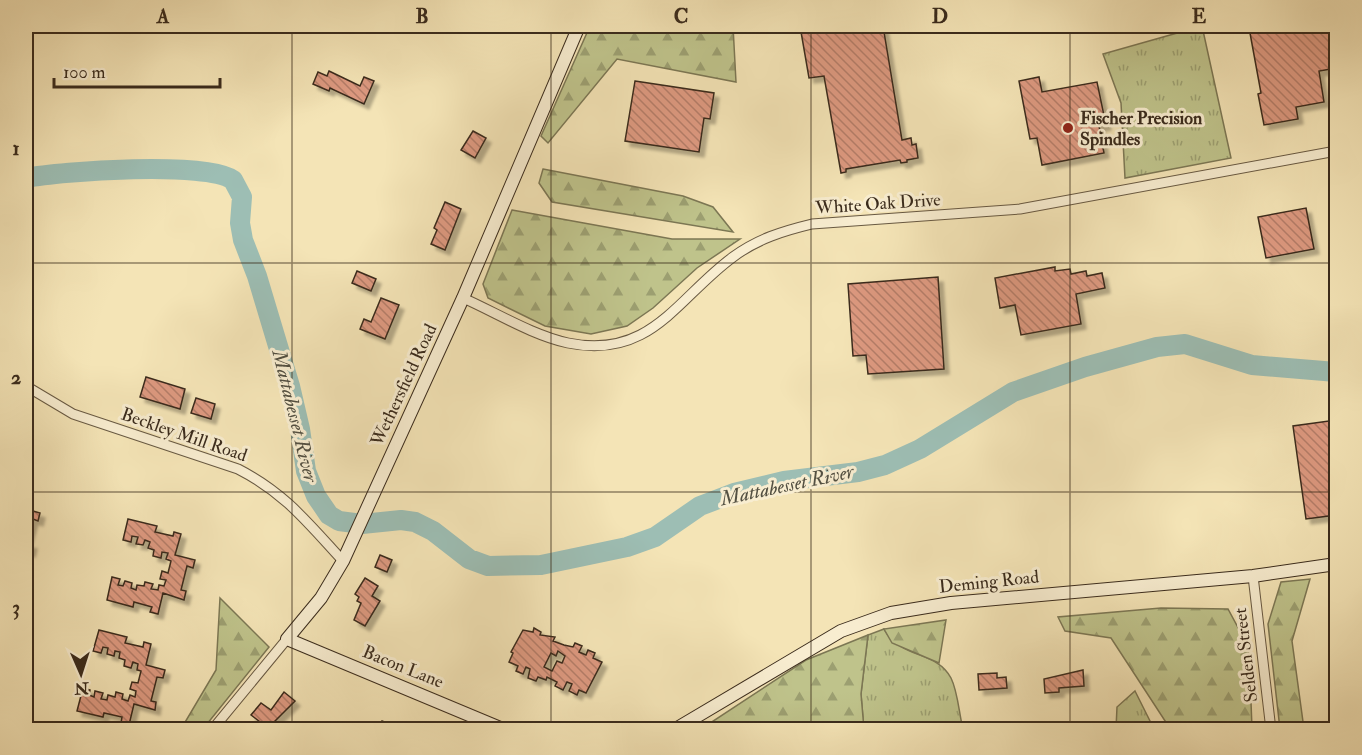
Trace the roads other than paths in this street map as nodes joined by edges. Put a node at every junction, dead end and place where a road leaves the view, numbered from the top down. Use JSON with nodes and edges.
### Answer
{"nodes":[{"id":1,"x":579,"y":26,"type":"edge"},
{"id":2,"x":1336,"y":151,"type":"edge"},
{"id":3,"x":464,"y":298,"type":"junction"},
{"id":4,"x":26,"y":386,"type":"edge"},
{"id":5,"x":343,"y":561,"type":"junction"},
{"id":6,"x":1336,"y":564,"type":"edge"},
{"id":7,"x":1253,"y":576,"type":"junction"},
{"id":8,"x":287,"y":639,"type":"junction"},
{"id":9,"x":212,"y":729,"type":"edge"},
{"id":10,"x":505,"y":729,"type":"edge"},
{"id":11,"x":674,"y":729,"type":"edge"},
{"id":12,"x":1271,"y":729,"type":"edge"}],
"edges":[{"from":1,"to":3,"type":"street","name":"Wethersfield Road"},
{"from":2,"to":3,"type":"street","name":"White Oak Drive"},
{"from":3,"to":5,"type":"street","name":"Wethersfield Road"},
{"from":4,"to":5,"type":"street","name":"Beckley Mill Road"},
{"from":5,"to":8,"type":"street","name":"Wethersfield Road"},
{"from":6,"to":7,"type":"street","name":"Deming Road"},
{"from":7,"to":11,"type":"street","name":"Deming Road"},
{"from":7,"to":12,"type":"street","name":"Selden Street"},
{"from":8,"to":9,"type":"street","name":"Wethersfield Road"},
{"from":8,"to":10,"type":"street","name":"Bacon Lane"}]}
